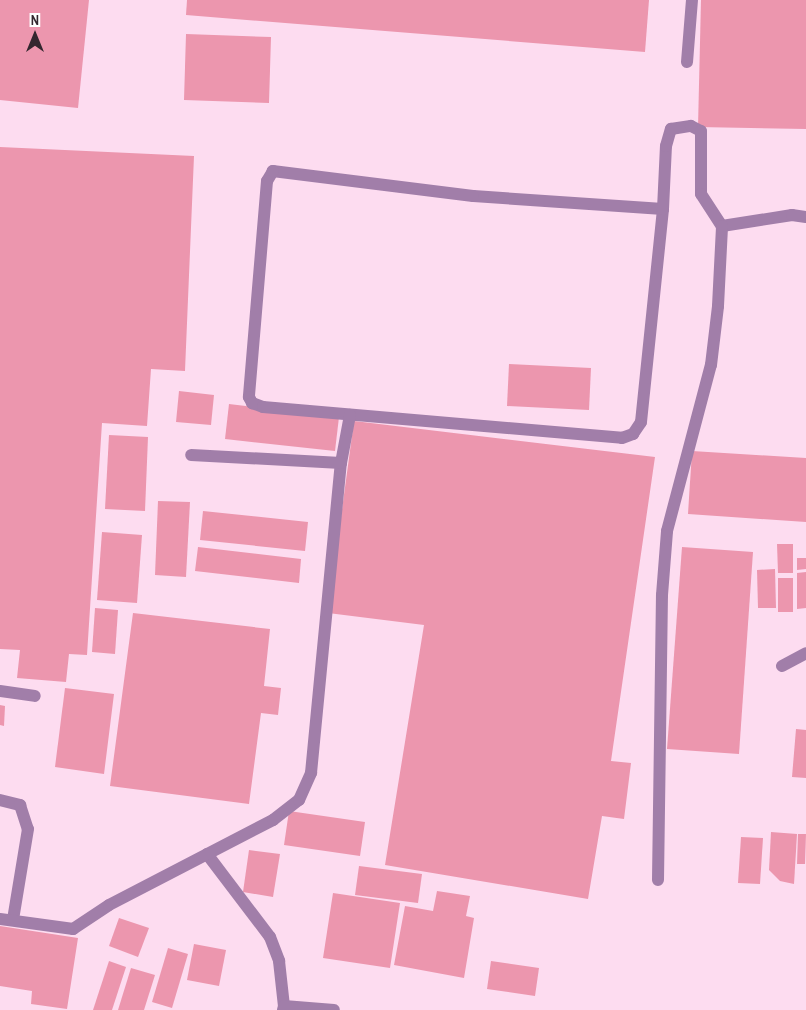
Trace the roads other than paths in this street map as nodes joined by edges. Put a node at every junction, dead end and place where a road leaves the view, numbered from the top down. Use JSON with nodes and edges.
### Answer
{"nodes":[{"id":1,"x":692,"y":0,"type":"edge"},
{"id":2,"x":687,"y":62,"type":"dead end"},
{"id":3,"x":663,"y":209,"type":"junction"},
{"id":4,"x":806,"y":217,"type":"edge"},
{"id":5,"x":722,"y":226,"type":"junction"},
{"id":6,"x":350,"y":415,"type":"junction"},
{"id":7,"x":191,"y":455,"type":"dead end"},
{"id":8,"x":341,"y":463,"type":"junction"},
{"id":9,"x":806,"y":653,"type":"edge"},
{"id":10,"x":782,"y":666,"type":"dead end"},
{"id":11,"x":0,"y":691,"type":"edge"},
{"id":12,"x":35,"y":696,"type":"dead end"},
{"id":13,"x":0,"y":800,"type":"edge"},
{"id":14,"x":207,"y":854,"type":"junction"},
{"id":15,"x":658,"y":880,"type":"dead end"},
{"id":16,"x":6,"y":919,"type":"edge"},
{"id":17,"x":283,"y":1008,"type":"edge"},
{"id":18,"x":334,"y":1010,"type":"edge"}],
"edges":[{"from":1,"to":2,"type":"street"},
{"from":3,"to":5,"type":"street"},
{"from":3,"to":6,"type":"street"},
{"from":3,"to":6,"type":"street"},
{"from":4,"to":5,"type":"street"},
{"from":5,"to":15,"type":"street"},
{"from":6,"to":8,"type":"street"},
{"from":7,"to":8,"type":"street"},
{"from":8,"to":14,"type":"street"},
{"from":9,"to":10,"type":"street"},
{"from":11,"to":12,"type":"street"},
{"from":13,"to":16,"type":"street"},
{"from":14,"to":16,"type":"street"},
{"from":14,"to":17,"type":"street"},
{"from":17,"to":18,"type":"street"}]}
